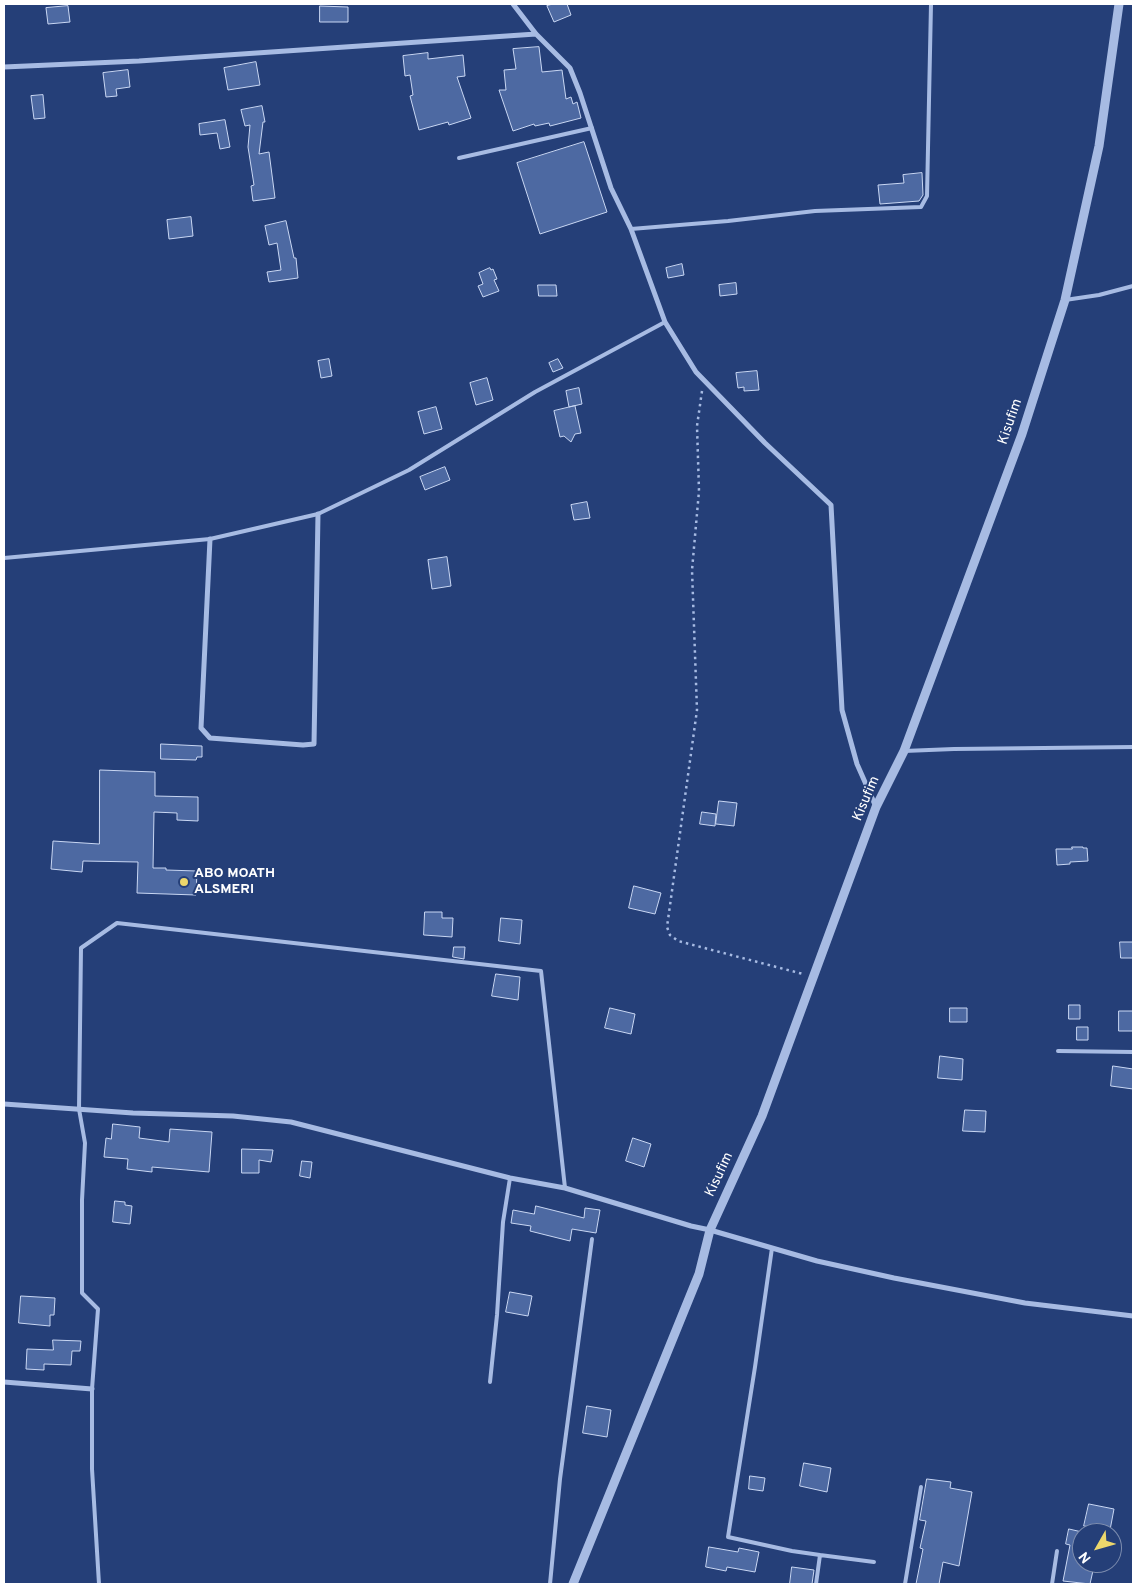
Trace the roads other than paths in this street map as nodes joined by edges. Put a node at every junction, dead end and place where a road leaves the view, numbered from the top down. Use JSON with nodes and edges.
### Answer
{"nodes":[{"id":1,"x":513,"y":4,"type":"edge"},
{"id":2,"x":931,"y":4,"type":"edge"},
{"id":3,"x":1119,"y":4,"type":"edge"},
{"id":4,"x":536,"y":34,"type":"junction"},
{"id":5,"x":4,"y":67,"type":"edge"},
{"id":6,"x":592,"y":128,"type":"junction"},
{"id":7,"x":460,"y":158,"type":"dead end"},
{"id":8,"x":630,"y":229,"type":"junction"},
{"id":9,"x":1133,"y":286,"type":"edge"},
{"id":10,"x":1066,"y":300,"type":"junction"},
{"id":11,"x":664,"y":322,"type":"junction"},
{"id":12,"x":318,"y":514,"type":"junction"},
{"id":13,"x":210,"y":539,"type":"junction"},
{"id":14,"x":4,"y":558,"type":"edge"},
{"id":15,"x":1133,"y":747,"type":"edge"},
{"id":16,"x":904,"y":751,"type":"junction"},
{"id":17,"x":876,"y":807,"type":"junction"},
{"id":18,"x":1058,"y":1051,"type":"dead end"},
{"id":19,"x":1133,"y":1052,"type":"edge"},
{"id":20,"x":4,"y":1104,"type":"edge"},
{"id":21,"x":79,"y":1109,"type":"junction"},
{"id":22,"x":510,"y":1178,"type":"junction"},
{"id":23,"x":565,"y":1188,"type":"junction"},
{"id":24,"x":710,"y":1230,"type":"junction"},
{"id":25,"x":592,"y":1239,"type":"dead end"},
{"id":26,"x":772,"y":1248,"type":"junction"},
{"id":27,"x":1133,"y":1316,"type":"edge"},
{"id":28,"x":4,"y":1382,"type":"edge"},
{"id":29,"x":490,"y":1382,"type":"dead end"},
{"id":30,"x":92,"y":1389,"type":"junction"},
{"id":31,"x":921,"y":1487,"type":"dead end"},
{"id":32,"x":1057,"y":1551,"type":"dead end"},
{"id":33,"x":820,"y":1555,"type":"junction"},
{"id":34,"x":874,"y":1562,"type":"dead end"},
{"id":35,"x":99,"y":1584,"type":"edge"},
{"id":36,"x":550,"y":1584,"type":"edge"},
{"id":37,"x":573,"y":1584,"type":"edge"},
{"id":38,"x":816,"y":1584,"type":"edge"},
{"id":39,"x":905,"y":1584,"type":"edge"},
{"id":40,"x":1052,"y":1584,"type":"edge"}],
"edges":[{"from":1,"to":4,"type":"street"},
{"from":2,"to":8,"type":"lane"},
{"from":3,"to":10,"type":"street","name":"Kisufim"},
{"from":4,"to":5,"type":"street"},
{"from":4,"to":6,"type":"street"},
{"from":6,"to":7,"type":"lane"},
{"from":6,"to":8,"type":"street"},
{"from":8,"to":11,"type":"street"},
{"from":9,"to":10,"type":"lane"},
{"from":10,"to":16,"type":"street","name":"Kisufim"},
{"from":11,"to":12,"type":"lane"},
{"from":11,"to":17,"type":"street"},
{"from":12,"to":13,"type":"lane"},
{"from":12,"to":13,"type":"street"},
{"from":13,"to":14,"type":"lane"},
{"from":15,"to":16,"type":"lane"},
{"from":16,"to":17,"type":"street","name":"Kisufim"},
{"from":17,"to":24,"type":"street","name":"Kisufim"},
{"from":18,"to":19,"type":"lane"},
{"from":20,"to":21,"type":"street"},
{"from":21,"to":22,"type":"street"},
{"from":21,"to":23,"type":"lane"},
{"from":21,"to":30,"type":"lane"},
{"from":22,"to":23,"type":"street"},
{"from":22,"to":29,"type":"lane"},
{"from":23,"to":24,"type":"street"},
{"from":24,"to":26,"type":"street"},
{"from":24,"to":37,"type":"street","name":"Kisufim"},
{"from":25,"to":36,"type":"lane"},
{"from":26,"to":27,"type":"street"},
{"from":26,"to":33,"type":"lane"},
{"from":28,"to":30,"type":"street"},
{"from":30,"to":35,"type":"lane"},
{"from":31,"to":39,"type":"lane"},
{"from":32,"to":40,"type":"lane"},
{"from":33,"to":34,"type":"lane"},
{"from":33,"to":38,"type":"lane"}]}
